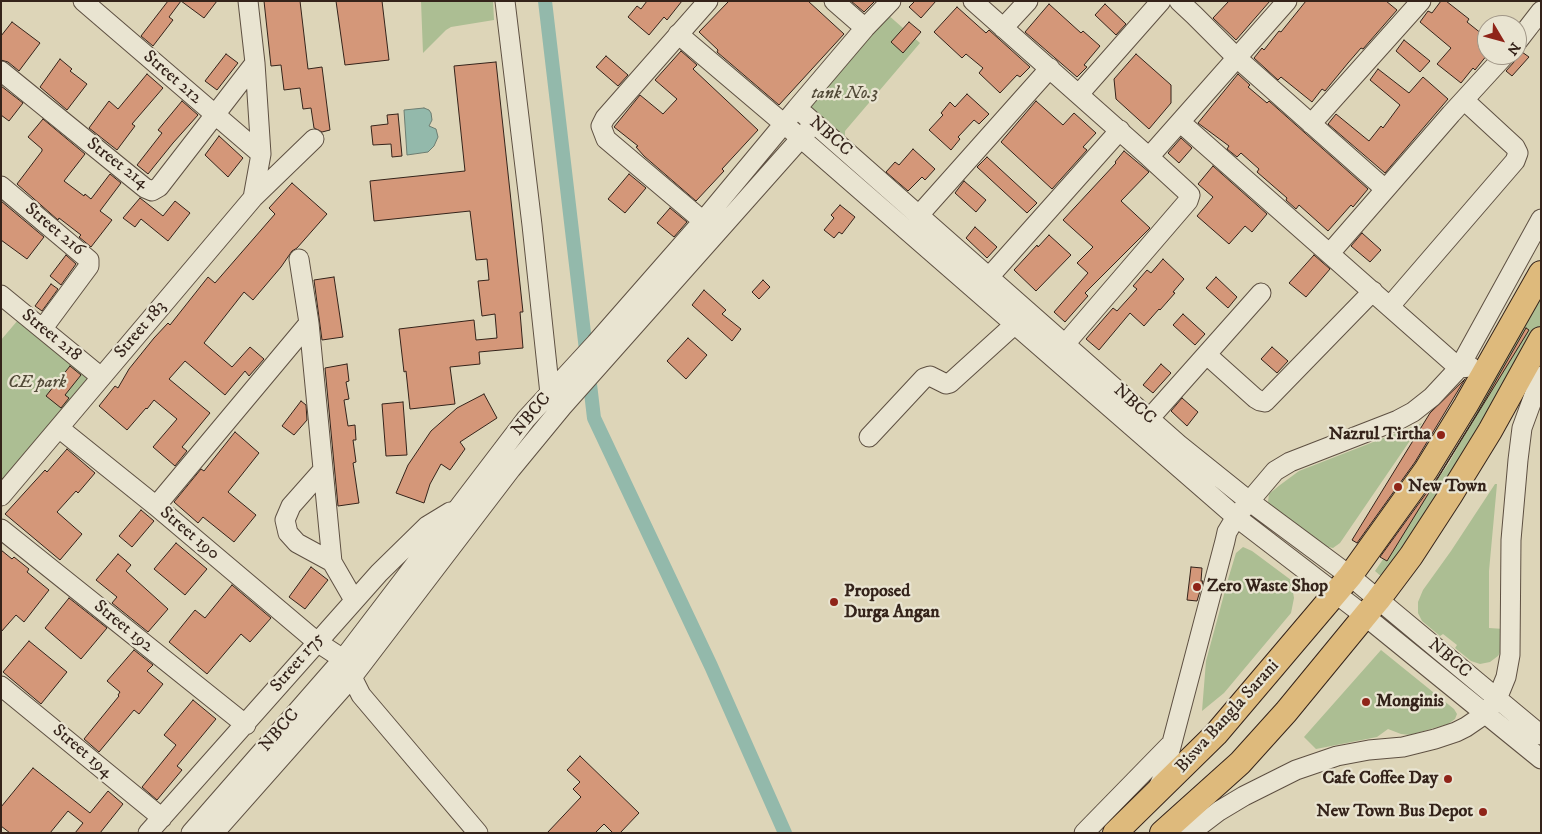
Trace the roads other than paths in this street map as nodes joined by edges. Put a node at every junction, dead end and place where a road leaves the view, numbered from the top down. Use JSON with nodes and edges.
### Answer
{"nodes":[{"id":1,"x":83,"y":1,"type":"edge"},
{"id":2,"x":248,"y":1,"type":"edge"},
{"id":3,"x":505,"y":1,"type":"edge"},
{"id":4,"x":708,"y":1,"type":"edge"},
{"id":5,"x":834,"y":1,"type":"edge"},
{"id":6,"x":891,"y":1,"type":"edge"},
{"id":7,"x":973,"y":1,"type":"edge"},
{"id":8,"x":1028,"y":1,"type":"edge"},
{"id":9,"x":1161,"y":1,"type":"edge"},
{"id":10,"x":1179,"y":1,"type":"edge"},
{"id":11,"x":1287,"y":1,"type":"edge"},
{"id":12,"x":1421,"y":1,"type":"edge"},
{"id":13,"x":1541,"y":11,"type":"edge"},
{"id":14,"x":865,"y":28,"type":"junction"},
{"id":15,"x":1004,"y":28,"type":"junction"},
{"id":16,"x":1527,"y":29,"type":"edge"},
{"id":17,"x":678,"y":34,"type":"junction"},
{"id":18,"x":1237,"y":58,"type":"junction"},
{"id":19,"x":255,"y":63,"type":"junction"},
{"id":20,"x":1496,"y":65,"type":"edge"},
{"id":21,"x":1050,"y":68,"type":"junction"},
{"id":22,"x":1,"y":72,"type":"edge"},
{"id":23,"x":1079,"y":94,"type":"junction"},
{"id":24,"x":1464,"y":100,"type":"junction"},
{"id":25,"x":796,"y":108,"type":"junction"},
{"id":26,"x":215,"y":116,"type":"junction"},
{"id":27,"x":1180,"y":122,"type":"junction"},
{"id":28,"x":815,"y":123,"type":"junction"},
{"id":29,"x":783,"y":124,"type":"junction"},
{"id":30,"x":1311,"y":124,"type":"junction"},
{"id":31,"x":1120,"y":130,"type":"junction"},
{"id":32,"x":314,"y":139,"type":"dead end"},
{"id":33,"x":800,"y":139,"type":"junction"},
{"id":34,"x":261,"y":154,"type":"junction"},
{"id":35,"x":1149,"y":157,"type":"junction"},
{"id":36,"x":1,"y":186,"type":"edge"},
{"id":37,"x":1385,"y":189,"type":"junction"},
{"id":38,"x":253,"y":198,"type":"junction"},
{"id":39,"x":919,"y":215,"type":"junction"},
{"id":40,"x":1541,"y":219,"type":"edge"},
{"id":41,"x":703,"y":221,"type":"junction"},
{"id":42,"x":1330,"y":253,"type":"junction"},
{"id":43,"x":299,"y":258,"type":"dead end"},
{"id":44,"x":1541,"y":273,"type":"edge"},
{"id":45,"x":989,"y":277,"type":"junction"},
{"id":46,"x":1373,"y":292,"type":"junction"},
{"id":47,"x":1261,"y":294,"type":"dead end"},
{"id":48,"x":1,"y":295,"type":"edge"},
{"id":49,"x":1390,"y":306,"type":"junction"},
{"id":50,"x":309,"y":323,"type":"junction"},
{"id":51,"x":1014,"y":324,"type":"junction"},
{"id":52,"x":43,"y":328,"type":"junction"},
{"id":53,"x":1541,"y":339,"type":"edge"},
{"id":54,"x":1065,"y":344,"type":"junction"},
{"id":55,"x":603,"y":348,"type":"junction"},
{"id":56,"x":1207,"y":355,"type":"junction"},
{"id":57,"x":1489,"y":366,"type":"junction"},
{"id":58,"x":1459,"y":368,"type":"junction"},
{"id":59,"x":1541,"y":376,"type":"edge"},
{"id":60,"x":101,"y":377,"type":"junction"},
{"id":61,"x":555,"y":396,"type":"junction"},
{"id":62,"x":1149,"y":419,"type":"junction"},
{"id":63,"x":59,"y":428,"type":"junction"},
{"id":64,"x":869,"y":437,"type":"dead end"},
{"id":65,"x":322,"y":471,"type":"junction"},
{"id":66,"x":1,"y":496,"type":"edge"},
{"id":67,"x":1249,"y":501,"type":"junction"},
{"id":68,"x":156,"y":506,"type":"junction"},
{"id":69,"x":460,"y":506,"type":"junction"},
{"id":70,"x":1236,"y":517,"type":"junction"},
{"id":71,"x":1,"y":529,"type":"edge"},
{"id":72,"x":332,"y":562,"type":"junction"},
{"id":73,"x":1350,"y":576,"type":"junction"},
{"id":74,"x":1335,"y":595,"type":"junction"},
{"id":75,"x":354,"y":600,"type":"junction"},
{"id":76,"x":1371,"y":608,"type":"junction"},
{"id":77,"x":317,"y":642,"type":"junction"},
{"id":78,"x":343,"y":659,"type":"junction"},
{"id":79,"x":353,"y":676,"type":"junction"},
{"id":80,"x":1,"y":686,"type":"edge"},
{"id":81,"x":1497,"y":699,"type":"junction"},
{"id":82,"x":1485,"y":714,"type":"junction"},
{"id":83,"x":246,"y":725,"type":"junction"},
{"id":84,"x":1541,"y":735,"type":"edge"},
{"id":85,"x":1171,"y":744,"type":"junction"},
{"id":86,"x":1541,"y":759,"type":"edge"},
{"id":87,"x":1155,"y":795,"type":"junction"},
{"id":88,"x":162,"y":818,"type":"junction"},
{"id":89,"x":470,"y":830,"type":"edge"},
{"id":90,"x":148,"y":833,"type":"edge"},
{"id":91,"x":191,"y":833,"type":"edge"},
{"id":92,"x":214,"y":833,"type":"edge"},
{"id":93,"x":1084,"y":833,"type":"edge"},
{"id":94,"x":1114,"y":833,"type":"edge"},
{"id":95,"x":1162,"y":833,"type":"edge"},
{"id":96,"x":1190,"y":833,"type":"edge"}],
"edges":[{"from":1,"to":26,"type":"street","name":"Street 212"},
{"from":2,"to":19,"type":"street"},
{"from":3,"to":61,"type":"street"},
{"from":4,"to":17,"type":"street"},
{"from":5,"to":14,"type":"street"},
{"from":6,"to":14,"type":"street"},
{"from":7,"to":15,"type":"street"},
{"from":8,"to":15,"type":"street"},
{"from":9,"to":23,"type":"street"},
{"from":10,"to":18,"type":"street"},
{"from":11,"to":18,"type":"street"},
{"from":12,"to":30,"type":"street"},
{"from":13,"to":16,"type":"street"},
{"from":14,"to":25,"type":"street"},
{"from":15,"to":21,"type":"street"},
{"from":17,"to":29,"type":"street"},
{"from":17,"to":41,"type":"street"},
{"from":18,"to":27,"type":"street"},
{"from":18,"to":30,"type":"street"},
{"from":19,"to":26,"type":"street","name":"Street 214"},
{"from":19,"to":34,"type":"street"},
{"from":20,"to":24,"type":"street"},
{"from":21,"to":23,"type":"street"},
{"from":21,"to":39,"type":"street"},
{"from":22,"to":26,"type":"street","name":"Street 214"},
{"from":23,"to":31,"type":"street"},
{"from":24,"to":37,"type":"street"},
{"from":24,"to":49,"type":"street"},
{"from":25,"to":28,"type":"street","name":"NBCC"},
{"from":25,"to":29,"type":"street","name":"NBCC"},
{"from":26,"to":34,"type":"street","name":"Street 212"},
{"from":27,"to":35,"type":"street"},
{"from":27,"to":42,"type":"street"},
{"from":28,"to":33,"type":"street"},
{"from":28,"to":39,"type":"street","name":"NBCC"},
{"from":29,"to":33,"type":"street"},
{"from":29,"to":41,"type":"street","name":"NBCC"},
{"from":30,"to":37,"type":"street"},
{"from":31,"to":35,"type":"street"},
{"from":31,"to":45,"type":"street"},
{"from":32,"to":38,"type":"street","name":"Street 183"},
{"from":33,"to":51,"type":"street"},
{"from":33,"to":55,"type":"street"},
{"from":34,"to":38,"type":"street"},
{"from":35,"to":54,"type":"street"},
{"from":36,"to":52,"type":"street","name":"Street 216"},
{"from":37,"to":42,"type":"street"},
{"from":38,"to":60,"type":"street","name":"Street 183"},
{"from":39,"to":45,"type":"street","name":"NBCC"},
{"from":40,"to":58,"type":"street"},
{"from":41,"to":55,"type":"street","name":"NBCC"},
{"from":42,"to":46,"type":"street"},
{"from":43,"to":50,"type":"street"},
{"from":44,"to":57,"type":"main road","name":"Biswa Bangla Sarani"},
{"from":45,"to":54,"type":"street","name":"NBCC"},
{"from":46,"to":49,"type":"street"},
{"from":46,"to":56,"type":"street"},
{"from":47,"to":56,"type":"street"},
{"from":48,"to":52,"type":"street","name":"Street 218"},
{"from":49,"to":58,"type":"street"},
{"from":50,"to":65,"type":"street"},
{"from":50,"to":68,"type":"street"},
{"from":51,"to":64,"type":"street"},
{"from":51,"to":70,"type":"street"},
{"from":52,"to":60,"type":"street","name":"Street 218"},
{"from":53,"to":76,"type":"main road","name":"Biswa Bangla Sarani"},
{"from":54,"to":62,"type":"street","name":"NBCC"},
{"from":55,"to":61,"type":"street","name":"NBCC"},
{"from":56,"to":62,"type":"street"},
{"from":57,"to":58,"type":"street"},
{"from":57,"to":73,"type":"main road","name":"Biswa Bangla Sarani"},
{"from":58,"to":67,"type":"street"},
{"from":59,"to":81,"type":"street"},
{"from":60,"to":63,"type":"street","name":"Street 183"},
{"from":61,"to":69,"type":"street","name":"NBCC"},
{"from":61,"to":79,"type":"street"},
{"from":62,"to":67,"type":"street","name":"NBCC"},
{"from":63,"to":66,"type":"street","name":"Street 183"},
{"from":63,"to":68,"type":"street","name":"Street 190"},
{"from":65,"to":72,"type":"street"},
{"from":65,"to":72,"type":"street"},
{"from":67,"to":70,"type":"street"},
{"from":67,"to":73,"type":"street","name":"NBCC"},
{"from":68,"to":77,"type":"street","name":"Street 190"},
{"from":69,"to":75,"type":"street","name":"Street 175"},
{"from":69,"to":78,"type":"street","name":"NBCC"},
{"from":70,"to":74,"type":"street"},
{"from":70,"to":85,"type":"street"},
{"from":71,"to":83,"type":"street","name":"Street 192"},
{"from":72,"to":75,"type":"street"},
{"from":73,"to":74,"type":"main road","name":"Biswa Bangla Sarani"},
{"from":73,"to":76,"type":"street","name":"NBCC"},
{"from":74,"to":76,"type":"street"},
{"from":74,"to":87,"type":"main road","name":"Biswa Bangla Sarani"},
{"from":75,"to":77,"type":"street","name":"Street 175"},
{"from":76,"to":81,"type":"street","name":"NBCC"},
{"from":76,"to":82,"type":"street"},
{"from":76,"to":95,"type":"main road","name":"Biswa Bangla Sarani"},
{"from":77,"to":78,"type":"street","name":"Street 190"},
{"from":77,"to":83,"type":"street","name":"Street 175"},
{"from":78,"to":79,"type":"street"},
{"from":78,"to":91,"type":"street","name":"NBCC"},
{"from":79,"to":89,"type":"street"},
{"from":79,"to":92,"type":"street"},
{"from":80,"to":88,"type":"street","name":"Street 194"},
{"from":81,"to":82,"type":"street"},
{"from":81,"to":84,"type":"street","name":"NBCC"},
{"from":82,"to":86,"type":"street"},
{"from":82,"to":96,"type":"street"},
{"from":83,"to":88,"type":"street","name":"Street 175"},
{"from":85,"to":87,"type":"street"},
{"from":85,"to":93,"type":"street"},
{"from":87,"to":94,"type":"main road","name":"Biswa Bangla Sarani"},
{"from":88,"to":90,"type":"street","name":"Street 175"}]}
